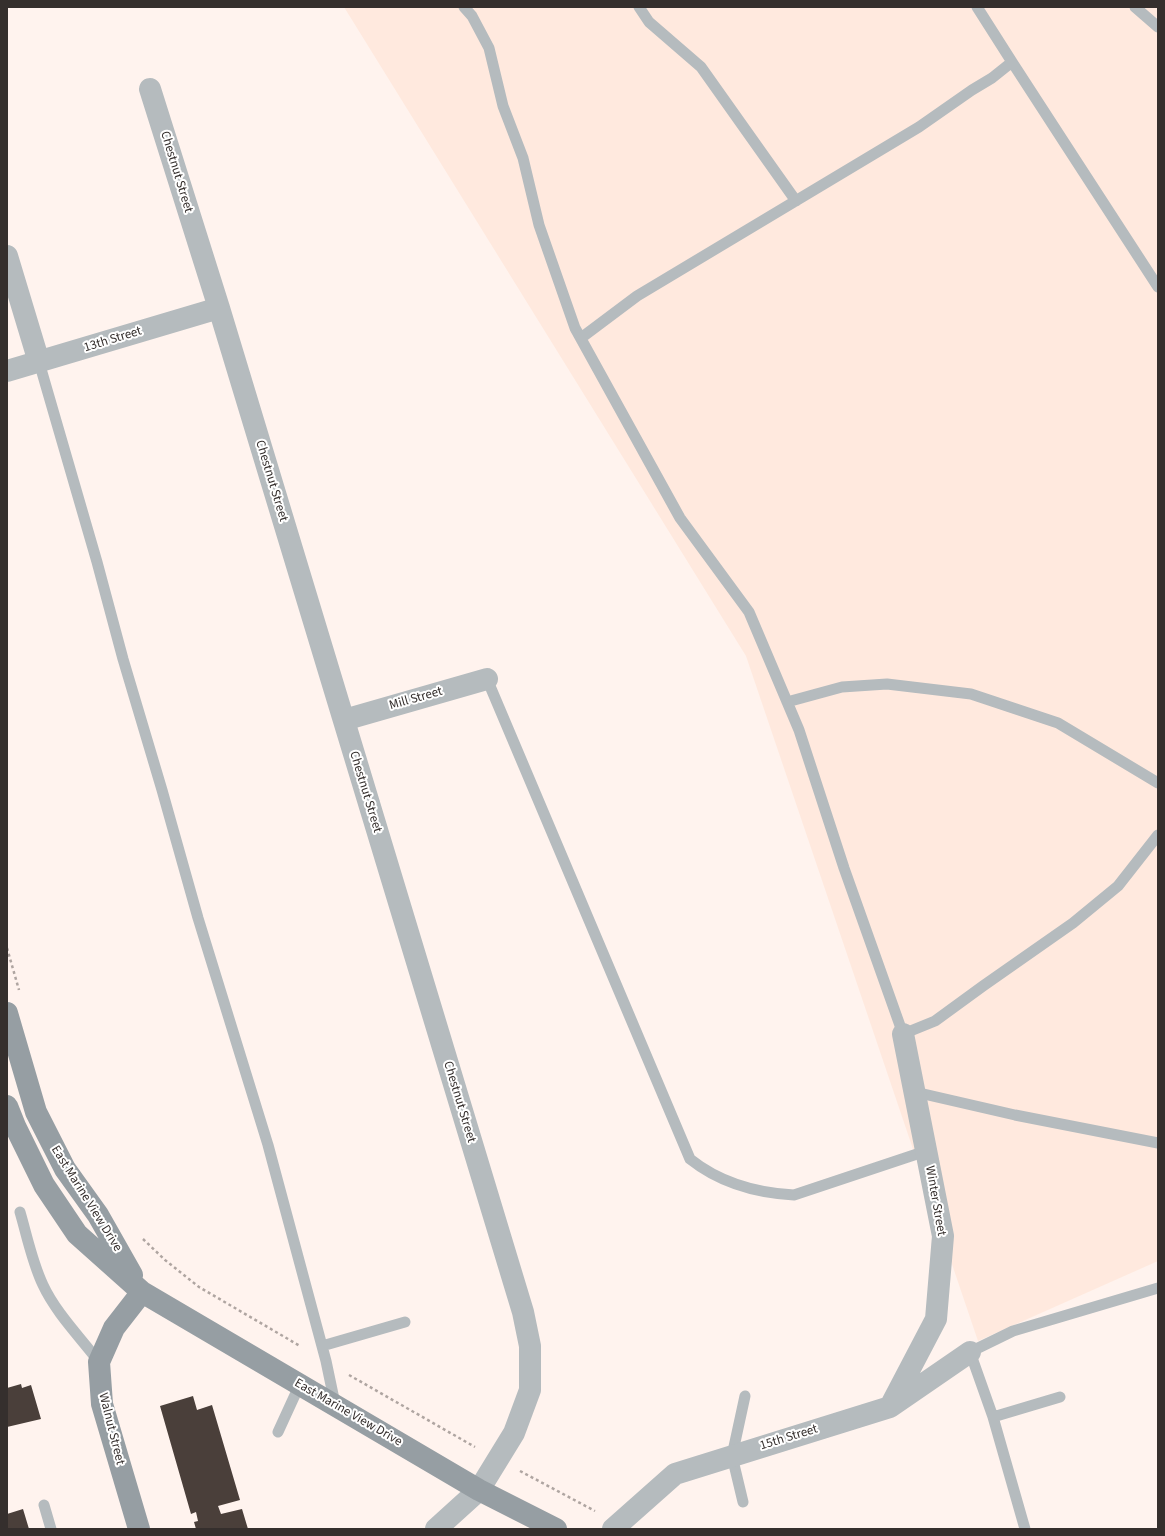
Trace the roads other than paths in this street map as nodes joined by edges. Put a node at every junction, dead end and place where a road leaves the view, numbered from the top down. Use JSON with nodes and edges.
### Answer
{"nodes":[{"id":1,"x":464,"y":7,"type":"edge"},
{"id":2,"x":639,"y":7,"type":"edge"},
{"id":3,"x":977,"y":7,"type":"edge"},
{"id":4,"x":1135,"y":7,"type":"edge"},
{"id":5,"x":1158,"y":27,"type":"edge"},
{"id":6,"x":1012,"y":62,"type":"junction"},
{"id":7,"x":150,"y":89,"type":"dead end"},
{"id":8,"x":796,"y":201,"type":"junction"},
{"id":9,"x":7,"y":256,"type":"edge"},
{"id":10,"x":1158,"y":287,"type":"edge"},
{"id":11,"x":219,"y":308,"type":"junction"},
{"id":12,"x":581,"y":338,"type":"junction"},
{"id":13,"x":39,"y":362,"type":"junction"},
{"id":14,"x":7,"y":371,"type":"edge"},
{"id":15,"x":488,"y":679,"type":"joint"},
{"id":16,"x":787,"y":702,"type":"junction"},
{"id":17,"x":344,"y":720,"type":"junction"},
{"id":18,"x":1158,"y":783,"type":"edge"},
{"id":19,"x":1158,"y":835,"type":"edge"},
{"id":20,"x":7,"y":1014,"type":"edge"},
{"id":21,"x":903,"y":1034,"type":"junction"},
{"id":22,"x":915,"y":1092,"type":"junction"},
{"id":23,"x":7,"y":1106,"type":"edge"},
{"id":24,"x":1158,"y":1143,"type":"edge"},
{"id":25,"x":926,"y":1152,"type":"junction"},
{"id":26,"x":20,"y":1212,"type":"dead end"},
{"id":27,"x":1158,"y":1288,"type":"edge"},
{"id":28,"x":142,"y":1292,"type":"junction"},
{"id":29,"x":405,"y":1322,"type":"dead end"},
{"id":30,"x":322,"y":1346,"type":"junction"},
{"id":31,"x":970,"y":1352,"type":"junction"},
{"id":32,"x":99,"y":1362,"type":"junction"},
{"id":33,"x":300,"y":1384,"type":"junction"},
{"id":34,"x":745,"y":1396,"type":"dead end"},
{"id":35,"x":1060,"y":1397,"type":"dead end"},
{"id":36,"x":335,"y":1405,"type":"junction"},
{"id":37,"x":890,"y":1407,"type":"junction"},
{"id":38,"x":993,"y":1417,"type":"junction"},
{"id":39,"x":278,"y":1432,"type":"dead end"},
{"id":40,"x":732,"y":1456,"type":"junction"},
{"id":41,"x":479,"y":1490,"type":"junction"},
{"id":42,"x":743,"y":1502,"type":"dead end"},
{"id":43,"x":44,"y":1506,"type":"dead end"},
{"id":44,"x":616,"y":1526,"type":"edge"},
{"id":45,"x":51,"y":1529,"type":"edge"},
{"id":46,"x":139,"y":1529,"type":"edge"},
{"id":47,"x":436,"y":1529,"type":"edge"},
{"id":48,"x":556,"y":1529,"type":"edge"},
{"id":49,"x":1025,"y":1529,"type":"edge"}],
"edges":[{"from":1,"to":12,"type":"lane"},
{"from":2,"to":8,"type":"lane"},
{"from":3,"to":6,"type":"lane"},
{"from":4,"to":5,"type":"lane"},
{"from":6,"to":8,"type":"lane"},
{"from":6,"to":10,"type":"lane"},
{"from":7,"to":11,"type":"street","name":"Chestnut Street"},
{"from":8,"to":12,"type":"lane"},
{"from":9,"to":13,"type":"street"},
{"from":11,"to":13,"type":"street","name":"13th Street"},
{"from":11,"to":17,"type":"street","name":"Chestnut Street"},
{"from":12,"to":16,"type":"lane"},
{"from":13,"to":14,"type":"street","name":"13th Street"},
{"from":13,"to":30,"type":"lane"},
{"from":15,"to":17,"type":"street","name":"Mill Street"},
{"from":15,"to":25,"type":"lane"},
{"from":16,"to":18,"type":"lane"},
{"from":16,"to":21,"type":"lane"},
{"from":17,"to":41,"type":"street","name":"Chestnut Street"},
{"from":19,"to":21,"type":"lane"},
{"from":20,"to":28,"type":"main road","name":"East Marine View Drive"},
{"from":21,"to":22,"type":"street","name":"Winter Street"},
{"from":22,"to":24,"type":"lane"},
{"from":22,"to":25,"type":"street","name":"Winter Street"},
{"from":23,"to":28,"type":"main road","name":"East Marine View Drive"},
{"from":25,"to":37,"type":"street","name":"Winter Street"},
{"from":26,"to":32,"type":"lane"},
{"from":27,"to":31,"type":"lane"},
{"from":28,"to":32,"type":"main road","name":"Walnut Street"},
{"from":28,"to":33,"type":"main road","name":"East Marine View Drive"},
{"from":29,"to":30,"type":"lane"},
{"from":30,"to":36,"type":"lane"},
{"from":31,"to":37,"type":"street","name":"15th Street"},
{"from":31,"to":38,"type":"lane"},
{"from":32,"to":46,"type":"main road","name":"Walnut Street"},
{"from":33,"to":36,"type":"main road","name":"East Marine View Drive"},
{"from":33,"to":39,"type":"lane"},
{"from":34,"to":40,"type":"lane"},
{"from":35,"to":38,"type":"lane"},
{"from":36,"to":41,"type":"main road","name":"East Marine View Drive"},
{"from":37,"to":40,"type":"street","name":"15th Street"},
{"from":38,"to":49,"type":"lane"},
{"from":40,"to":42,"type":"lane"},
{"from":40,"to":44,"type":"street","name":"15th Street"},
{"from":41,"to":47,"type":"street"},
{"from":41,"to":48,"type":"main road","name":"East Marine View Drive"},
{"from":43,"to":45,"type":"lane"}]}
